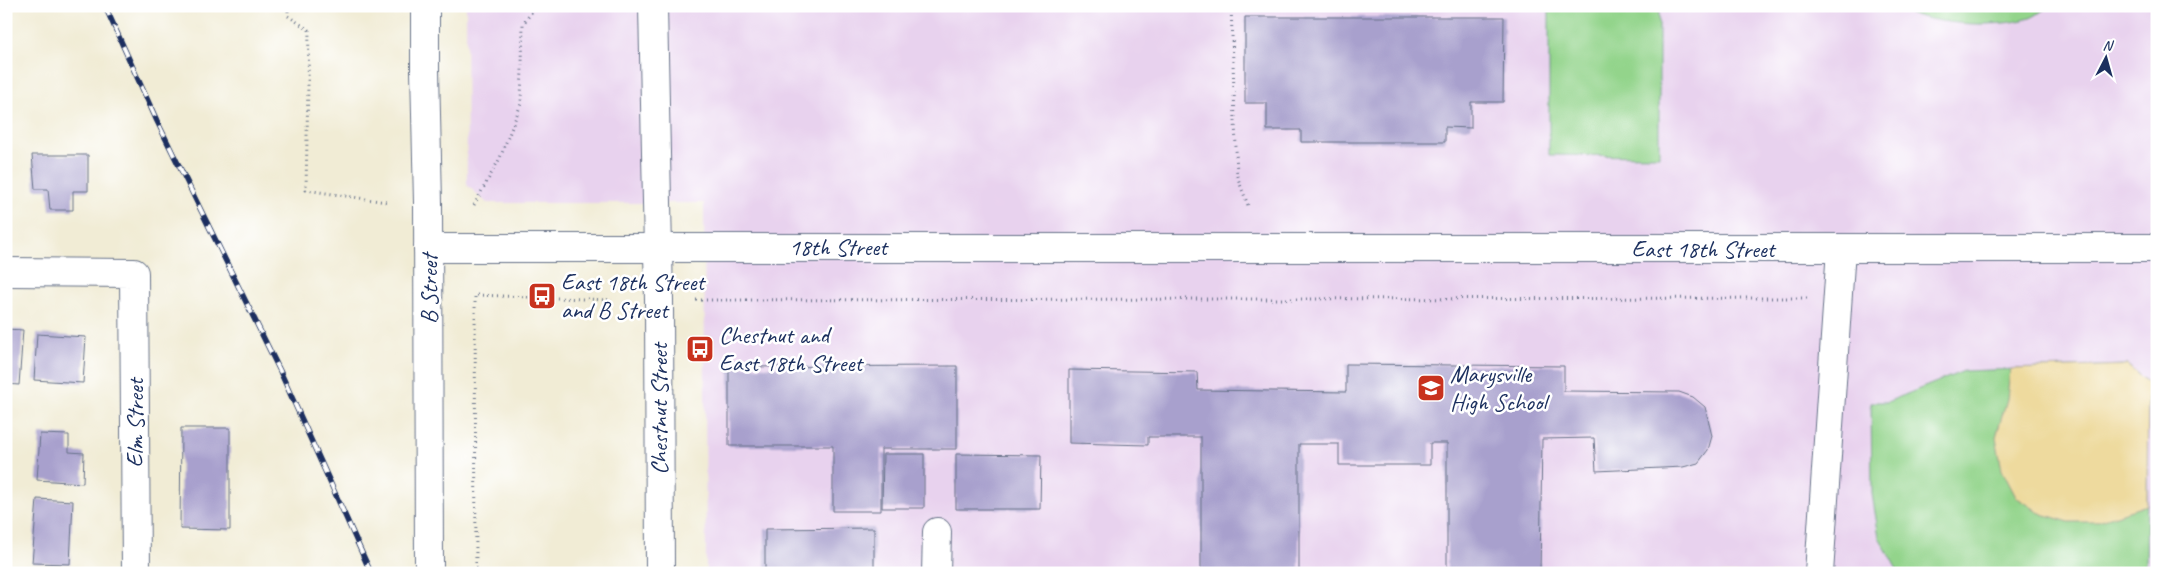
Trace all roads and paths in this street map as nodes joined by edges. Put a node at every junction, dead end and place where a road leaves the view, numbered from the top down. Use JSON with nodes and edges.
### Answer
{"nodes":[{"id":1,"x":288,"y":6,"type":"edge"},
{"id":2,"x":426,"y":6,"type":"edge"},
{"id":3,"x":536,"y":6,"type":"edge"},
{"id":4,"x":653,"y":6,"type":"edge"},
{"id":5,"x":1231,"y":6,"type":"edge"},
{"id":6,"x":386,"y":202,"type":"dead end"},
{"id":7,"x":474,"y":206,"type":"dead end"},
{"id":8,"x":1249,"y":208,"type":"dead end"},
{"id":9,"x":658,"y":246,"type":"junction"},
{"id":10,"x":428,"y":248,"type":"junction"},
{"id":11,"x":2157,"y":248,"type":"edge"},
{"id":12,"x":1248,"y":249,"type":"joint"},
{"id":13,"x":1842,"y":249,"type":"junction"},
{"id":14,"x":6,"y":272,"type":"edge"},
{"id":15,"x":1838,"y":298,"type":"junction"},
{"id":16,"x":612,"y":300,"type":"dead end"},
{"id":17,"x":696,"y":300,"type":"dead end"},
{"id":18,"x":937,"y":532,"type":"dead end"},
{"id":19,"x":136,"y":573,"type":"edge"},
{"id":20,"x":429,"y":573,"type":"edge"},
{"id":21,"x":476,"y":573,"type":"edge"},
{"id":22,"x":660,"y":573,"type":"edge"},
{"id":23,"x":936,"y":573,"type":"edge"},
{"id":24,"x":1819,"y":573,"type":"edge"}],
"edges":[{"from":1,"to":6,"type":"path"},
{"from":2,"to":10,"type":"main road","name":"B Street"},
{"from":3,"to":7,"type":"path"},
{"from":4,"to":9,"type":"main road","name":"Chestnut Street"},
{"from":5,"to":8,"type":"path"},
{"from":9,"to":10,"type":"main road","name":"18th Street"},
{"from":9,"to":12,"type":"main road","name":"18th Street"},
{"from":9,"to":22,"type":"main road","name":"Chestnut Street"},
{"from":10,"to":20,"type":"main road","name":"B Street"},
{"from":11,"to":13,"type":"main road","name":"East 18th Street"},
{"from":12,"to":13,"type":"main road","name":"East 18th Street"},
{"from":13,"to":15,"type":"main road"},
{"from":14,"to":19,"type":"main road","name":"Elm Street"},
{"from":15,"to":17,"type":"path"},
{"from":15,"to":24,"type":"main road"},
{"from":16,"to":21,"type":"path"},
{"from":18,"to":23,"type":"main road"}]}
